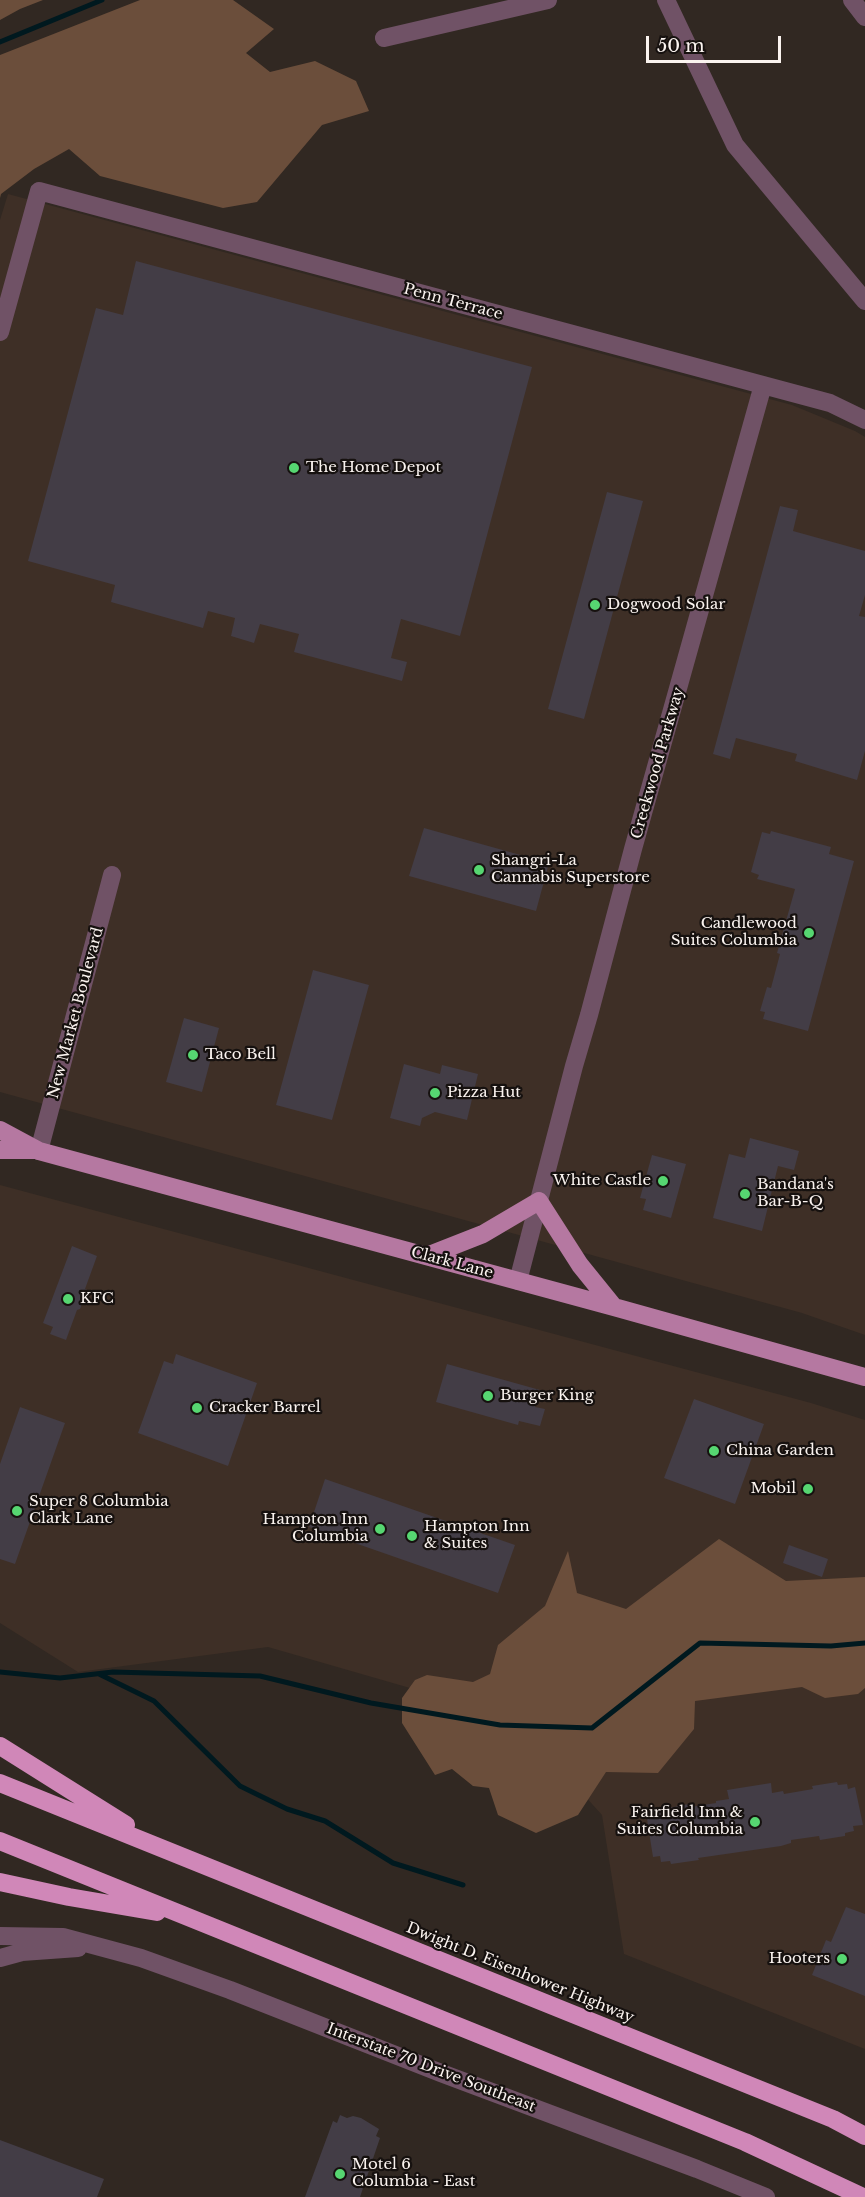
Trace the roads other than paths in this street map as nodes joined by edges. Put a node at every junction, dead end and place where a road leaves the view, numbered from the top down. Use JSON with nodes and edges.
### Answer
{"nodes":[{"id":1,"x":548,"y":0,"type":"edge"},
{"id":2,"x":666,"y":0,"type":"edge"},
{"id":3,"x":852,"y":0,"type":"edge"},
{"id":4,"x":865,"y":17,"type":"edge"},
{"id":5,"x":384,"y":38,"type":"dead end"},
{"id":6,"x":865,"y":301,"type":"edge"},
{"id":7,"x":0,"y":332,"type":"edge"},
{"id":8,"x":763,"y":385,"type":"junction"},
{"id":9,"x":865,"y":420,"type":"edge"},
{"id":10,"x":112,"y":874,"type":"dead end"},
{"id":11,"x":0,"y":1130,"type":"edge"},
{"id":12,"x":0,"y":1150,"type":"edge"},
{"id":13,"x":39,"y":1151,"type":"junction"},
{"id":14,"x":539,"y":1201,"type":"junction"},
{"id":15,"x":427,"y":1256,"type":"junction"},
{"id":16,"x":518,"y":1281,"type":"junction"},
{"id":17,"x":614,"y":1307,"type":"junction"},
{"id":18,"x":865,"y":1377,"type":"edge"},
{"id":19,"x":0,"y":1746,"type":"edge"},
{"id":20,"x":0,"y":1783,"type":"edge"},
{"id":21,"x":0,"y":1840,"type":"edge"},
{"id":22,"x":161,"y":1848,"type":"junction"},
{"id":23,"x":0,"y":1882,"type":"edge"},
{"id":24,"x":193,"y":1918,"type":"junction"},
{"id":25,"x":0,"y":1936,"type":"edge"},
{"id":26,"x":94,"y":1946,"type":"junction"},
{"id":27,"x":0,"y":1958,"type":"edge"},
{"id":28,"x":865,"y":2136,"type":"edge"},
{"id":29,"x":766,"y":2197,"type":"edge"},
{"id":30,"x":863,"y":2197,"type":"edge"}],
"edges":[{"from":1,"to":5,"type":"street"},
{"from":2,"to":6,"type":"street"},
{"from":3,"to":4,"type":"street"},
{"from":7,"to":8,"type":"street","name":"Penn Terrace"},
{"from":8,"to":9,"type":"street","name":"Penn Terrace"},
{"from":8,"to":14,"type":"street","name":"Creekwood Parkway"},
{"from":10,"to":13,"type":"street","name":"New Market Boulevard"},
{"from":11,"to":13,"type":"main road","name":"Clark Lane"},
{"from":12,"to":13,"type":"main road","name":"Clark Lane"},
{"from":13,"to":15,"type":"main road","name":"Clark Lane"},
{"from":14,"to":15,"type":"main road"},
{"from":14,"to":16,"type":"street","name":"Creekwood Parkway"},
{"from":14,"to":17,"type":"main road"},
{"from":15,"to":16,"type":"main road","name":"Clark Lane"},
{"from":16,"to":17,"type":"main road","name":"Clark Lane"},
{"from":17,"to":18,"type":"main road","name":"Clark Lane"},
{"from":19,"to":22,"type":"highway"},
{"from":20,"to":22,"type":"highway"},
{"from":21,"to":24,"type":"highway"},
{"from":22,"to":28,"type":"highway","name":"Dwight D. Eisenhower Highway"},
{"from":23,"to":24,"type":"highway"},
{"from":24,"to":30,"type":"highway"},
{"from":25,"to":26,"type":"street","name":"Interstate 70 Drive Southeast"},
{"from":26,"to":27,"type":"street","name":"Interstate 70 Drive Southeast"},
{"from":26,"to":29,"type":"street","name":"Interstate 70 Drive Southeast"}]}
